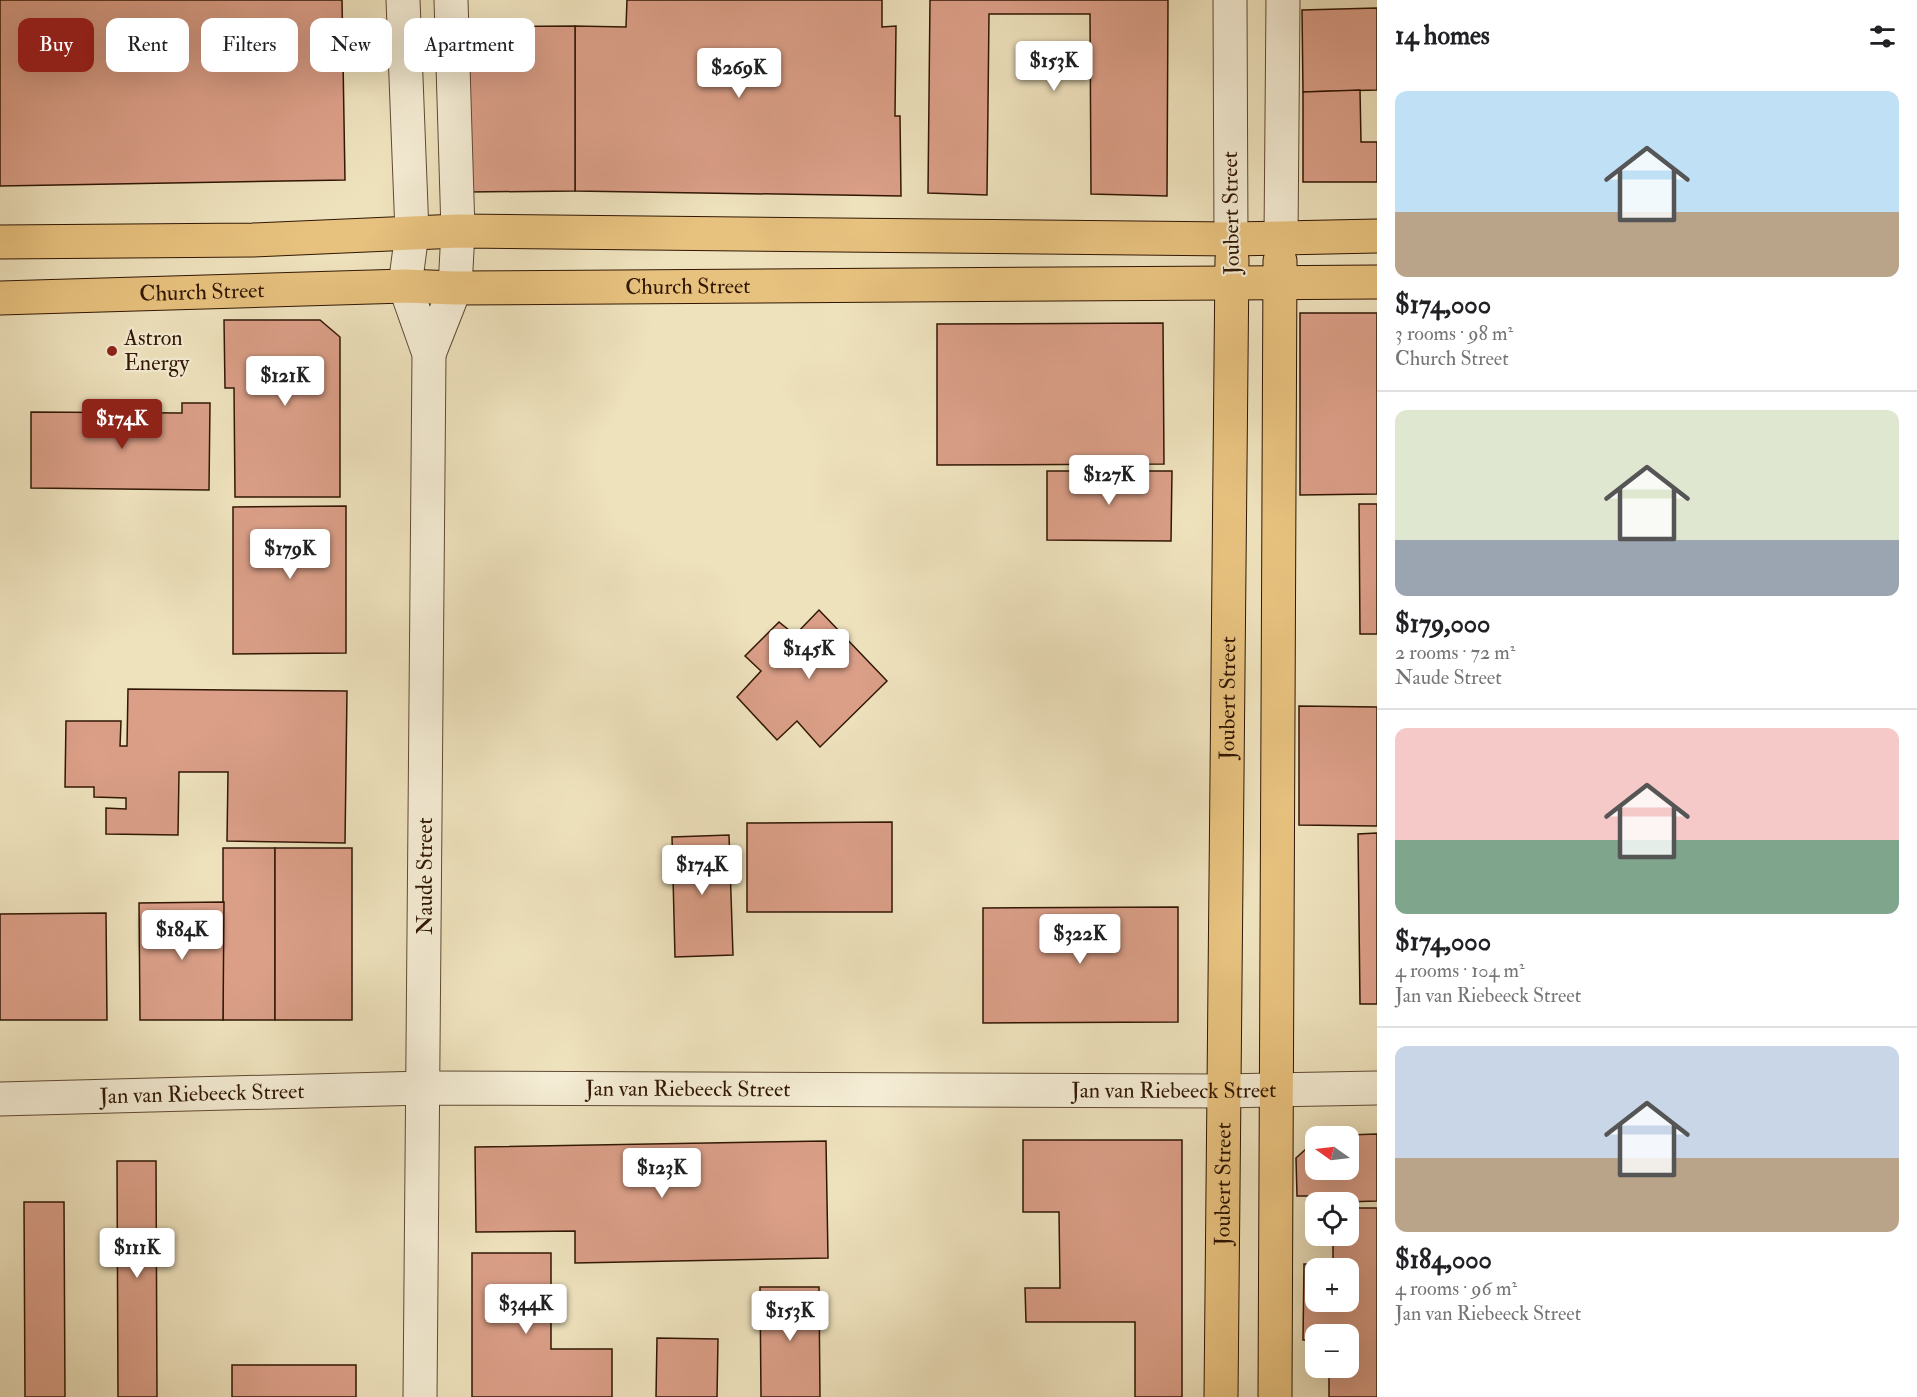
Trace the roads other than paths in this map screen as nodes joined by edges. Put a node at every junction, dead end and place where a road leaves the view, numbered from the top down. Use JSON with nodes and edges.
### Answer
{"nodes":[{"id":1,"x":403,"y":0,"type":"edge"},
{"id":2,"x":452,"y":0,"type":"edge"},
{"id":3,"x":1230,"y":0,"type":"edge"},
{"id":4,"x":1283,"y":0,"type":"edge"},
{"id":5,"x":458,"y":231,"type":"junction"},
{"id":6,"x":412,"y":233,"type":"junction"},
{"id":7,"x":1377,"y":236,"type":"edge"},
{"id":8,"x":1281,"y":238,"type":"junction"},
{"id":9,"x":1231,"y":239,"type":"junction"},
{"id":10,"x":0,"y":242,"type":"edge"},
{"id":11,"x":1233,"y":281,"type":"junction"},
{"id":12,"x":1377,"y":282,"type":"edge"},
{"id":13,"x":1280,"y":283,"type":"junction"},
{"id":14,"x":405,"y":286,"type":"junction"},
{"id":15,"x":455,"y":288,"type":"junction"},
{"id":16,"x":0,"y":298,"type":"edge"},
{"id":17,"x":429,"y":354,"type":"junction"},
{"id":18,"x":424,"y":1088,"type":"junction"},
{"id":19,"x":1278,"y":1088,"type":"junction"},
{"id":20,"x":1377,"y":1088,"type":"edge"},
{"id":21,"x":1223,"y":1091,"type":"junction"},
{"id":22,"x":0,"y":1099,"type":"edge"},
{"id":23,"x":420,"y":1397,"type":"edge"},
{"id":24,"x":1221,"y":1397,"type":"edge"},
{"id":25,"x":1275,"y":1397,"type":"edge"}],
"edges":[{"from":1,"to":6,"type":"street"},
{"from":2,"to":5,"type":"street","name":"Naude Street"},
{"from":3,"to":9,"type":"street","name":"Joubert Street"},
{"from":4,"to":8,"type":"street"},
{"from":5,"to":6,"type":"highway"},
{"from":5,"to":9,"type":"highway"},
{"from":5,"to":15,"type":"street","name":"Naude Street"},
{"from":6,"to":10,"type":"highway"},
{"from":6,"to":14,"type":"street"},
{"from":7,"to":8,"type":"highway"},
{"from":8,"to":9,"type":"highway"},
{"from":8,"to":13,"type":"highway"},
{"from":9,"to":11,"type":"highway","name":"Joubert Street"},
{"from":11,"to":13,"type":"highway","name":"Church Street"},
{"from":11,"to":15,"type":"highway","name":"Church Street"},
{"from":11,"to":21,"type":"highway","name":"Joubert Street"},
{"from":12,"to":13,"type":"highway","name":"Church Street"},
{"from":13,"to":19,"type":"highway"},
{"from":14,"to":15,"type":"highway","name":"Church Street"},
{"from":14,"to":16,"type":"highway","name":"Church Street"},
{"from":14,"to":17,"type":"street","name":"Naude Street"},
{"from":15,"to":17,"type":"street","name":"Naude Street"},
{"from":17,"to":18,"type":"street","name":"Naude Street"},
{"from":18,"to":21,"type":"street","name":"Jan van Riebeeck Street"},
{"from":18,"to":22,"type":"street","name":"Jan van Riebeeck Street"},
{"from":18,"to":23,"type":"street","name":"Naude Street"},
{"from":19,"to":20,"type":"street","name":"Jan van Riebeeck Street"},
{"from":19,"to":21,"type":"street","name":"Jan van Riebeeck Street"},
{"from":19,"to":25,"type":"highway"},
{"from":21,"to":24,"type":"highway","name":"Joubert Street"}]}
